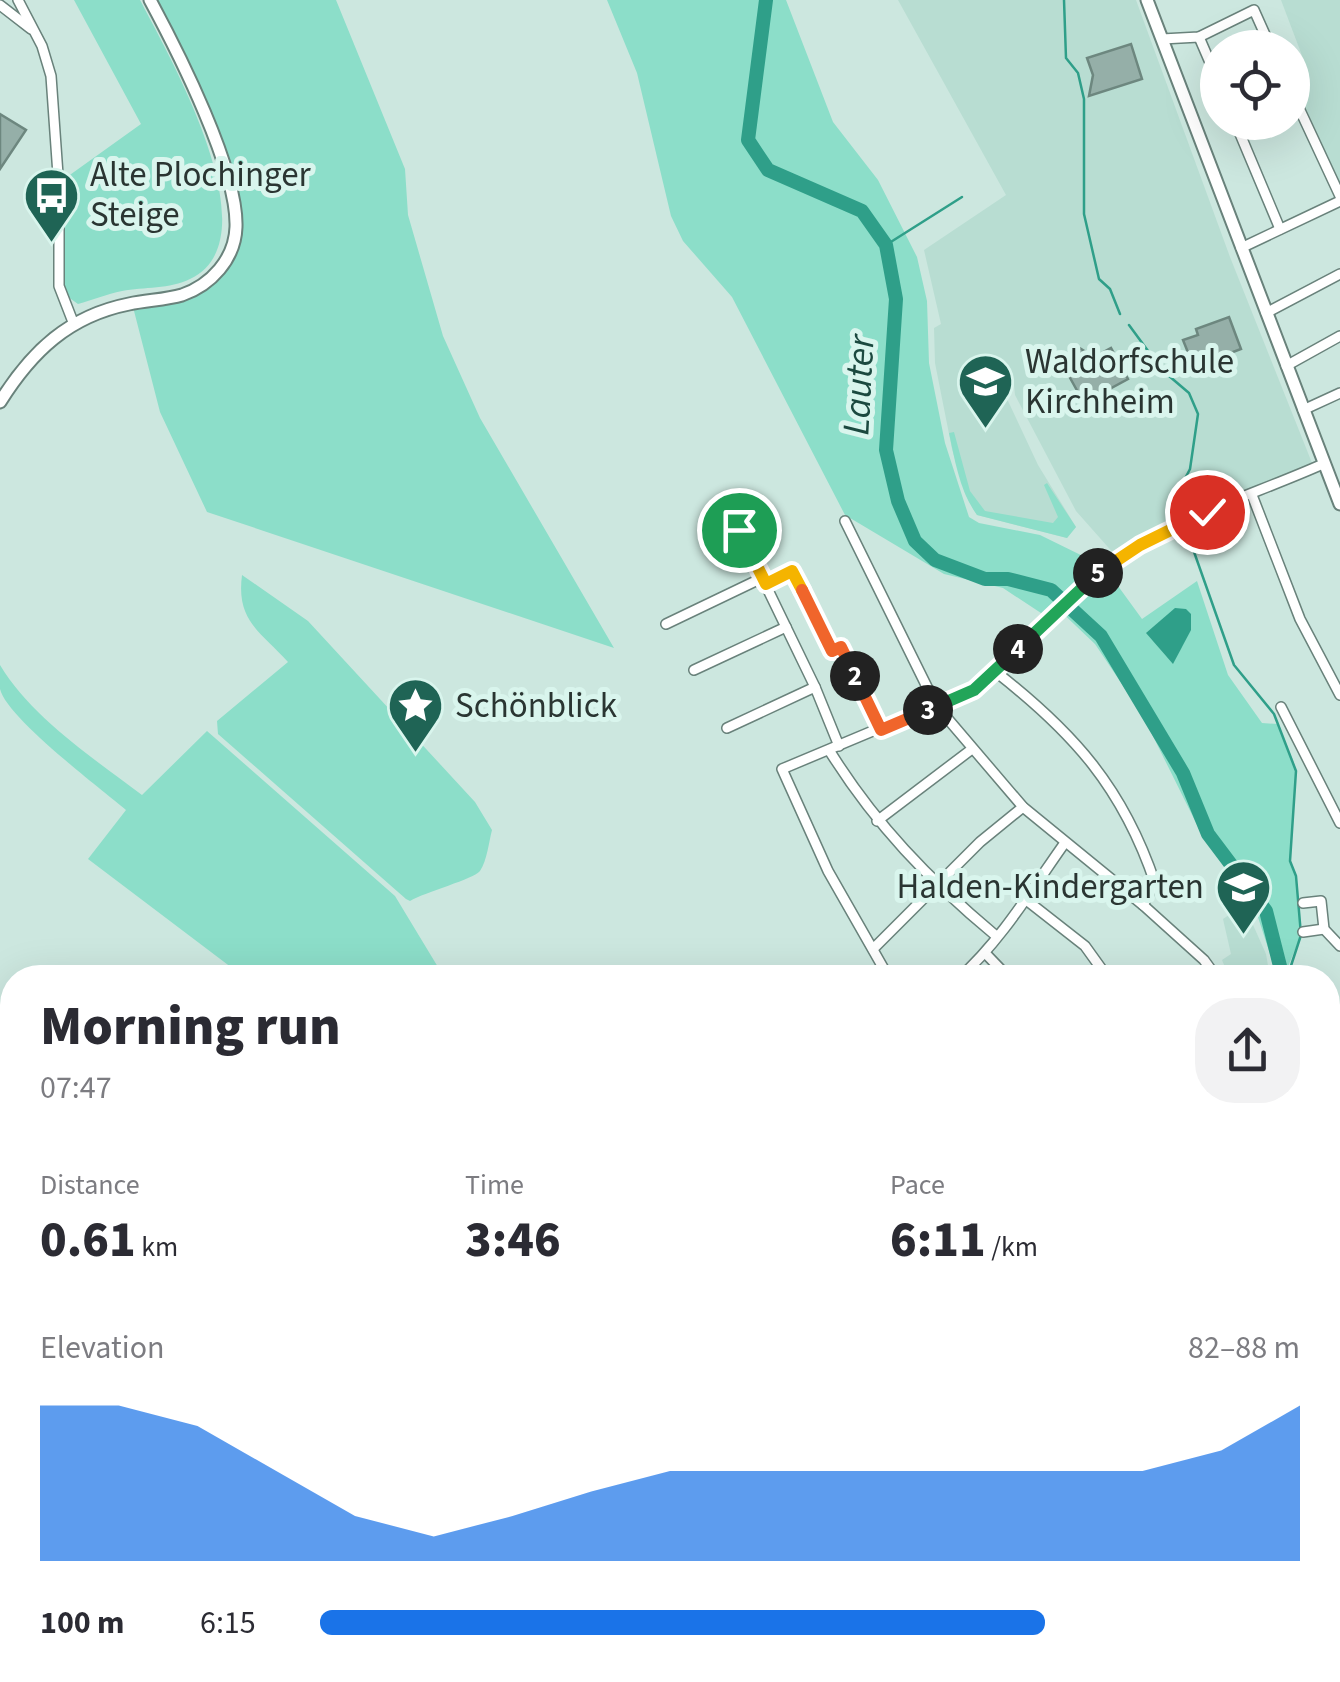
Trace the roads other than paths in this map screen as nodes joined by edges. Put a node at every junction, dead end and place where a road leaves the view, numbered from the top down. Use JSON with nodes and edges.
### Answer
{"nodes":[{"id":1,"x":18,"y":0,"type":"edge"},
{"id":2,"x":150,"y":0,"type":"edge"},
{"id":3,"x":1147,"y":0,"type":"edge"},
{"id":4,"x":0,"y":5,"type":"edge"},
{"id":5,"x":34,"y":30,"type":"junction"},
{"id":6,"x":1213,"y":30,"type":"edge"},
{"id":7,"x":1263,"y":30,"type":"edge"},
{"id":8,"x":1199,"y":37,"type":"edge"},
{"id":9,"x":1162,"y":39,"type":"junction"},
{"id":10,"x":1310,"y":132,"type":"edge"},
{"id":11,"x":1243,"y":140,"type":"edge"},
{"id":12,"x":1340,"y":198,"type":"edge"},
{"id":13,"x":1280,"y":229,"type":"junction"},
{"id":14,"x":1241,"y":248,"type":"junction"},
{"id":15,"x":1340,"y":274,"type":"edge"},
{"id":16,"x":1266,"y":313,"type":"junction"},
{"id":17,"x":73,"y":322,"type":"junction"},
{"id":18,"x":1340,"y":336,"type":"edge"},
{"id":19,"x":1286,"y":366,"type":"junction"},
{"id":20,"x":1340,"y":393,"type":"edge"},
{"id":21,"x":0,"y":402,"type":"edge"},
{"id":22,"x":1303,"y":410,"type":"junction"},
{"id":23,"x":1323,"y":464,"type":"junction"},
{"id":24,"x":1252,"y":495,"type":"junction"},
{"id":25,"x":1340,"y":504,"type":"edge"},
{"id":26,"x":845,"y":521,"type":"dead end"},
{"id":27,"x":739,"y":530,"type":"dead end"},
{"id":28,"x":764,"y":581,"type":"junction"},
{"id":29,"x":666,"y":624,"type":"dead end"},
{"id":30,"x":786,"y":627,"type":"junction"},
{"id":31,"x":694,"y":670,"type":"dead end"},
{"id":32,"x":996,"y":672,"type":"junction"},
{"id":33,"x":815,"y":687,"type":"junction"},
{"id":34,"x":1340,"y":695,"type":"edge"},
{"id":35,"x":939,"y":706,"type":"junction"},
{"id":36,"x":1281,"y":706,"type":"dead end"},
{"id":37,"x":727,"y":728,"type":"dead end"},
{"id":38,"x":881,"y":730,"type":"junction"},
{"id":39,"x":834,"y":748,"type":"junction"},
{"id":40,"x":972,"y":749,"type":"junction"},
{"id":41,"x":1023,"y":807,"type":"junction"},
{"id":42,"x":877,"y":821,"type":"junction"},
{"id":43,"x":1340,"y":823,"type":"edge"},
{"id":44,"x":1064,"y":844,"type":"junction"},
{"id":45,"x":936,"y":886,"type":"junction"},
{"id":46,"x":1025,"y":898,"type":"junction"},
{"id":47,"x":1303,"y":902,"type":"dead end"},
{"id":48,"x":1143,"y":904,"type":"junction"},
{"id":49,"x":1324,"y":930,"type":"junction"},
{"id":50,"x":1303,"y":932,"type":"dead end"},
{"id":51,"x":995,"y":935,"type":"junction"},
{"id":52,"x":1340,"y":946,"type":"edge"},
{"id":53,"x":873,"y":949,"type":"junction"},
{"id":54,"x":986,"y":954,"type":"junction"},
{"id":55,"x":882,"y":965,"type":"edge"},
{"id":56,"x":973,"y":965,"type":"edge"},
{"id":57,"x":997,"y":965,"type":"edge"},
{"id":58,"x":1099,"y":965,"type":"edge"},
{"id":59,"x":1208,"y":965,"type":"edge"}],
"edges":[{"from":1,"to":5,"type":"street"},
{"from":2,"to":17,"type":"main road"},
{"from":3,"to":9,"type":"main road"},
{"from":4,"to":5,"type":"street"},
{"from":5,"to":17,"type":"street"},
{"from":6,"to":7,"type":"street"},
{"from":8,"to":9,"type":"street"},
{"from":9,"to":14,"type":"main road"},
{"from":10,"to":12,"type":"street"},
{"from":11,"to":13,"type":"street"},
{"from":12,"to":13,"type":"street"},
{"from":13,"to":14,"type":"street"},
{"from":14,"to":16,"type":"main road"},
{"from":15,"to":16,"type":"street"},
{"from":16,"to":19,"type":"main road"},
{"from":17,"to":21,"type":"main road"},
{"from":18,"to":19,"type":"street"},
{"from":19,"to":22,"type":"main road"},
{"from":20,"to":22,"type":"street"},
{"from":22,"to":23,"type":"main road"},
{"from":23,"to":24,"type":"street"},
{"from":23,"to":25,"type":"main road"},
{"from":24,"to":32,"type":"street"},
{"from":24,"to":34,"type":"street"},
{"from":26,"to":35,"type":"street"},
{"from":27,"to":28,"type":"street"},
{"from":28,"to":29,"type":"street"},
{"from":28,"to":30,"type":"street"},
{"from":28,"to":38,"type":"street"},
{"from":30,"to":31,"type":"street"},
{"from":30,"to":33,"type":"street"},
{"from":32,"to":35,"type":"street"},
{"from":32,"to":48,"type":"street"},
{"from":33,"to":37,"type":"street"},
{"from":33,"to":39,"type":"street"},
{"from":35,"to":38,"type":"street"},
{"from":35,"to":40,"type":"street"},
{"from":36,"to":43,"type":"street"},
{"from":38,"to":39,"type":"street"},
{"from":39,"to":42,"type":"street"},
{"from":39,"to":53,"type":"street"},
{"from":40,"to":41,"type":"street"},
{"from":40,"to":42,"type":"street"},
{"from":41,"to":44,"type":"street"},
{"from":41,"to":45,"type":"street"},
{"from":42,"to":45,"type":"street"},
{"from":44,"to":46,"type":"street"},
{"from":44,"to":48,"type":"street"},
{"from":45,"to":51,"type":"street"},
{"from":45,"to":53,"type":"street"},
{"from":46,"to":51,"type":"street"},
{"from":46,"to":58,"type":"street"},
{"from":47,"to":49,"type":"street"},
{"from":48,"to":59,"type":"street"},
{"from":49,"to":50,"type":"street"},
{"from":49,"to":52,"type":"street"},
{"from":51,"to":54,"type":"street"},
{"from":53,"to":55,"type":"street"},
{"from":54,"to":56,"type":"street"},
{"from":54,"to":57,"type":"street"}]}
